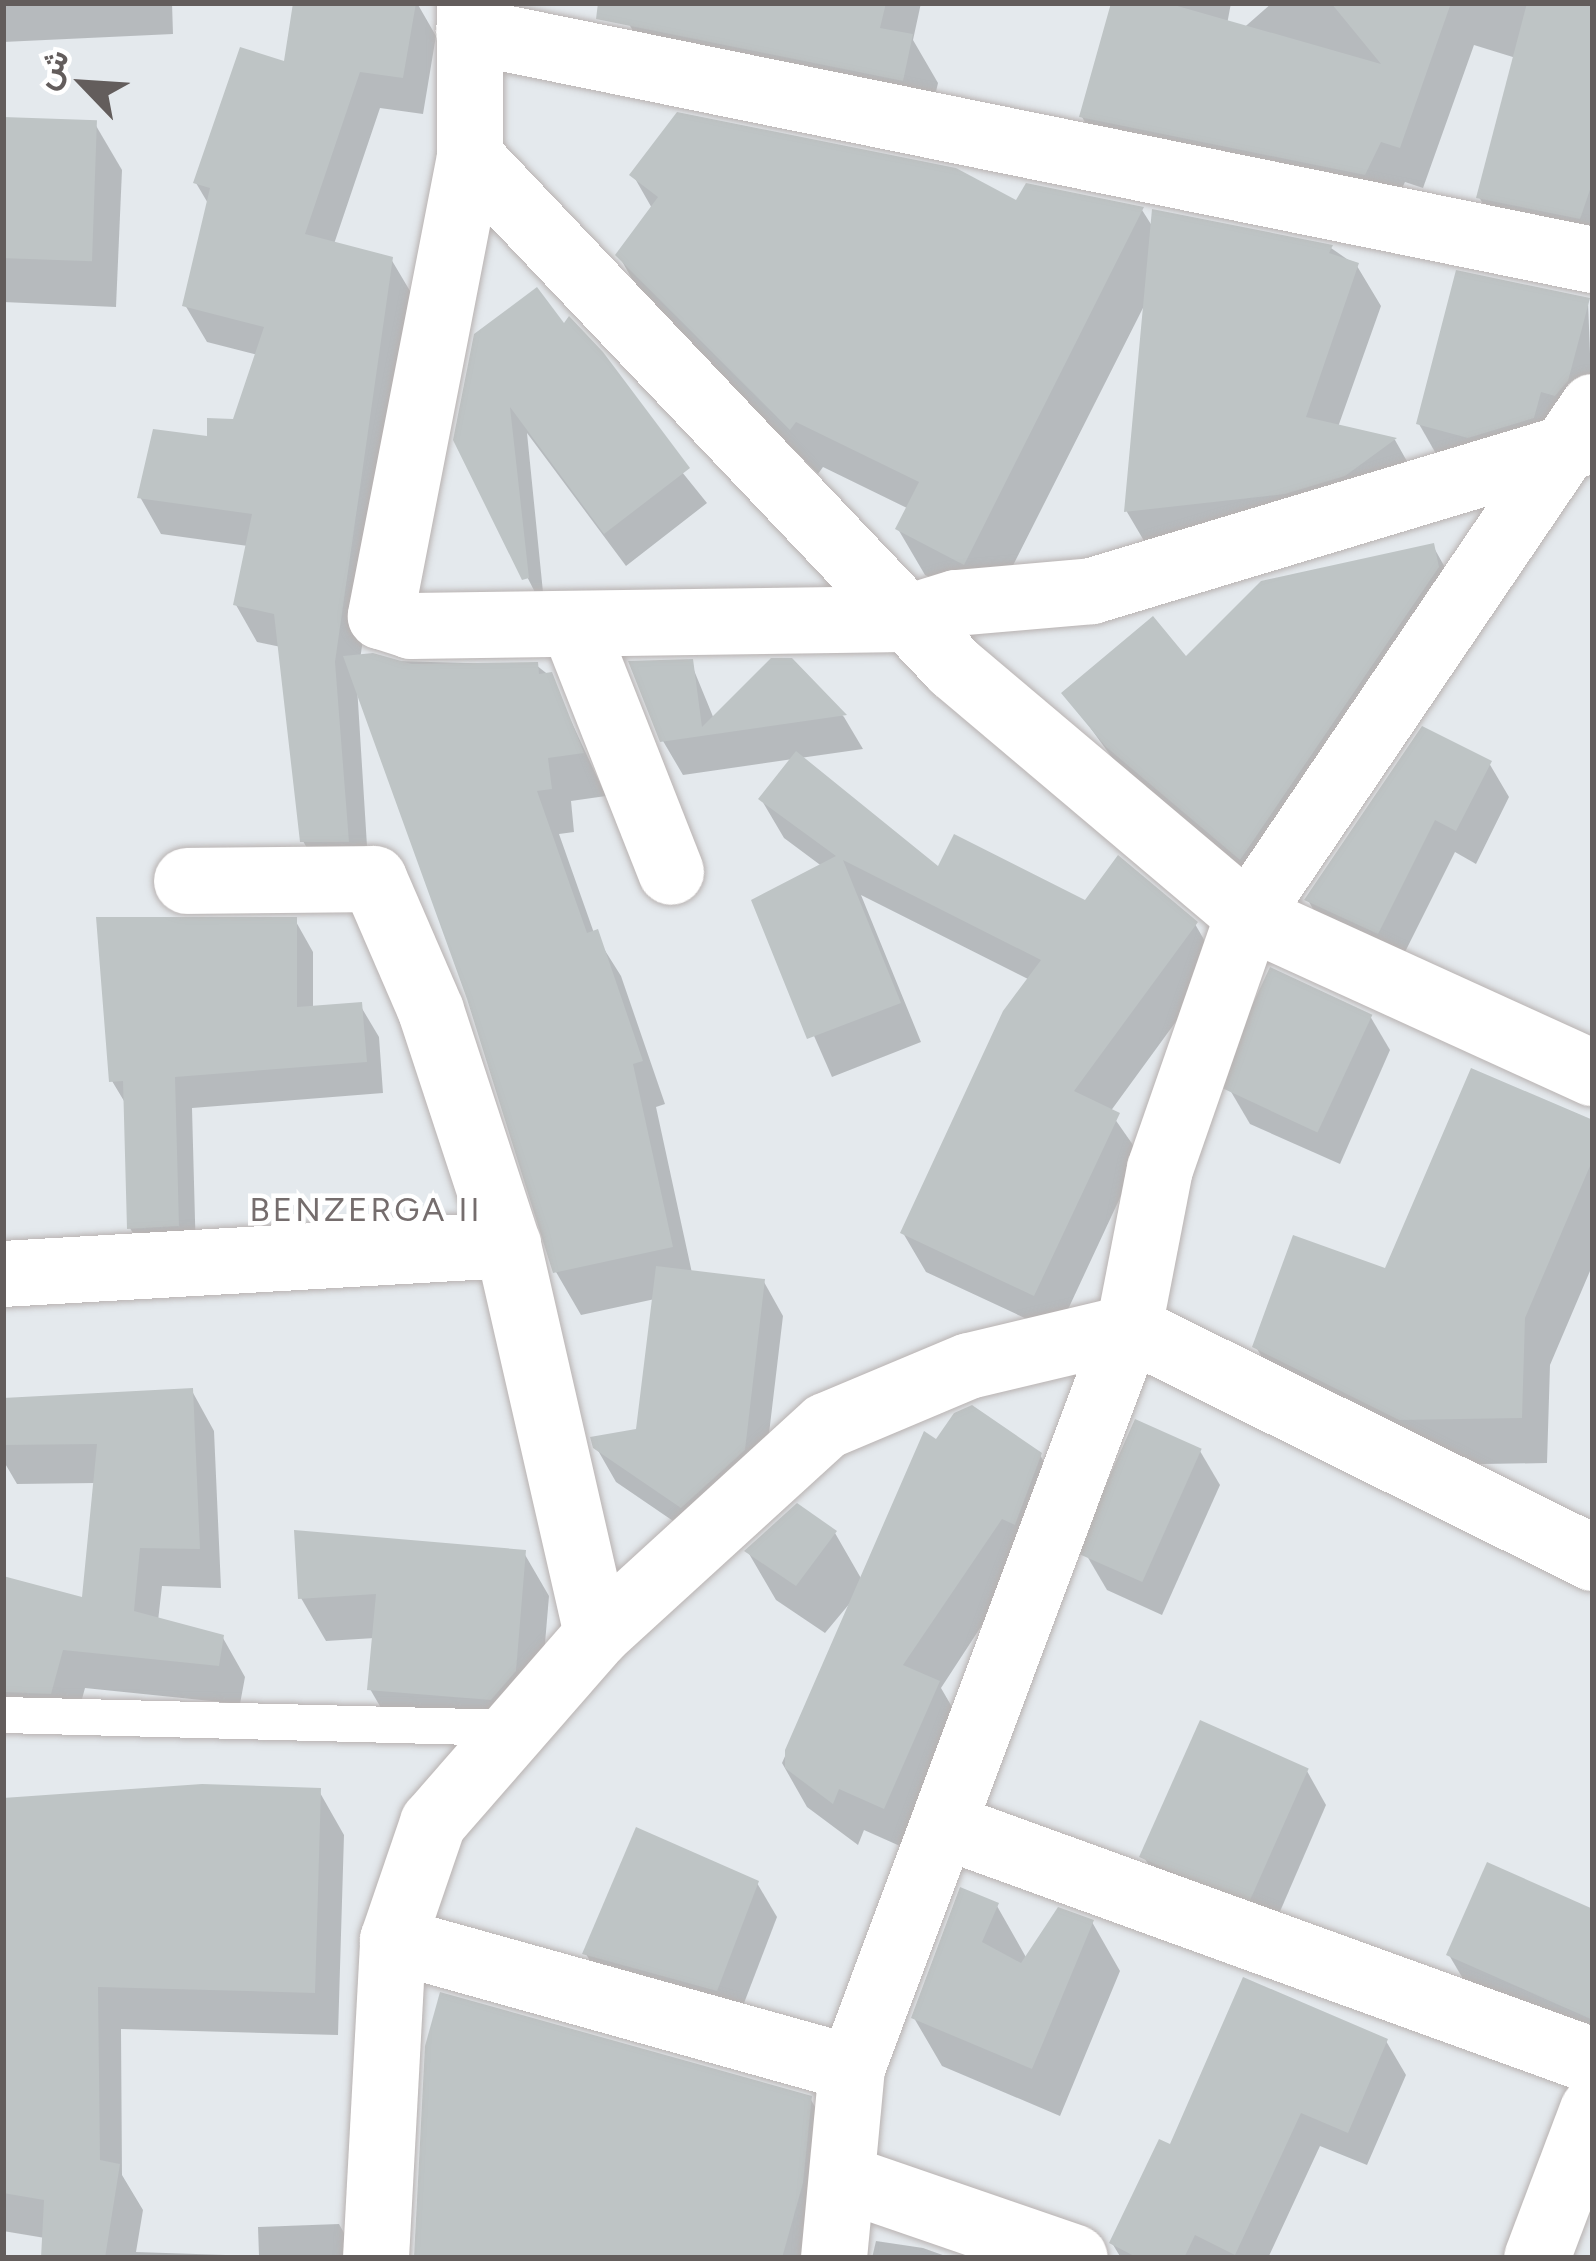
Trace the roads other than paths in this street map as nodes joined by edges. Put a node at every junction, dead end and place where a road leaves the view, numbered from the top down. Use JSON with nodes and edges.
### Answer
{"nodes":[{"id":1,"x":470,"y":17,"type":"edge"},
{"id":2,"x":470,"y":157,"type":"junction"},
{"id":3,"x":1593,"y":260,"type":"edge"},
{"id":4,"x":1587,"y":431,"type":"edge"},
{"id":5,"x":904,"y":619,"type":"junction"},
{"id":6,"x":575,"y":628,"type":"junction"},
{"id":7,"x":671,"y":872,"type":"dead end"},
{"id":8,"x":187,"y":881,"type":"dead end"},
{"id":9,"x":1248,"y":916,"type":"junction"},
{"id":10,"x":1593,"y":1073,"type":"edge"},
{"id":11,"x":508,"y":1245,"type":"junction"},
{"id":12,"x":3,"y":1274,"type":"edge"},
{"id":13,"x":1129,"y":1328,"type":"junction"},
{"id":14,"x":1593,"y":1558,"type":"edge"},
{"id":15,"x":597,"y":1635,"type":"junction"},
{"id":16,"x":3,"y":1715,"type":"edge"},
{"id":17,"x":512,"y":1728,"type":"junction"},
{"id":18,"x":945,"y":1826,"type":"junction"},
{"id":19,"x":393,"y":1940,"type":"junction"},
{"id":20,"x":1593,"y":2061,"type":"edge"},
{"id":21,"x":852,"y":2068,"type":"junction"},
{"id":22,"x":1593,"y":2110,"type":"edge"},
{"id":23,"x":844,"y":2178,"type":"junction"},
{"id":24,"x":376,"y":2258,"type":"edge"},
{"id":25,"x":835,"y":2258,"type":"edge"},
{"id":26,"x":1075,"y":2258,"type":"edge"},
{"id":27,"x":1537,"y":2258,"type":"edge"}],
"edges":[{"from":1,"to":2,"type":"street"},
{"from":1,"to":3,"type":"street"},
{"from":2,"to":5,"type":"street"},
{"from":2,"to":6,"type":"street"},
{"from":4,"to":5,"type":"street"},
{"from":4,"to":9,"type":"street"},
{"from":5,"to":6,"type":"street"},
{"from":5,"to":9,"type":"street"},
{"from":6,"to":7,"type":"street"},
{"from":8,"to":11,"type":"street"},
{"from":9,"to":10,"type":"street"},
{"from":9,"to":13,"type":"street"},
{"from":11,"to":12,"type":"street"},
{"from":11,"to":15,"type":"street"},
{"from":13,"to":14,"type":"street"},
{"from":13,"to":15,"type":"street"},
{"from":13,"to":18,"type":"street"},
{"from":15,"to":17,"type":"street"},
{"from":16,"to":17,"type":"lane"},
{"from":17,"to":19,"type":"street"},
{"from":18,"to":20,"type":"street"},
{"from":18,"to":21,"type":"street"},
{"from":19,"to":21,"type":"street"},
{"from":19,"to":24,"type":"street"},
{"from":21,"to":23,"type":"street"},
{"from":22,"to":27,"type":"street"},
{"from":23,"to":25,"type":"street"},
{"from":23,"to":26,"type":"street"}]}
